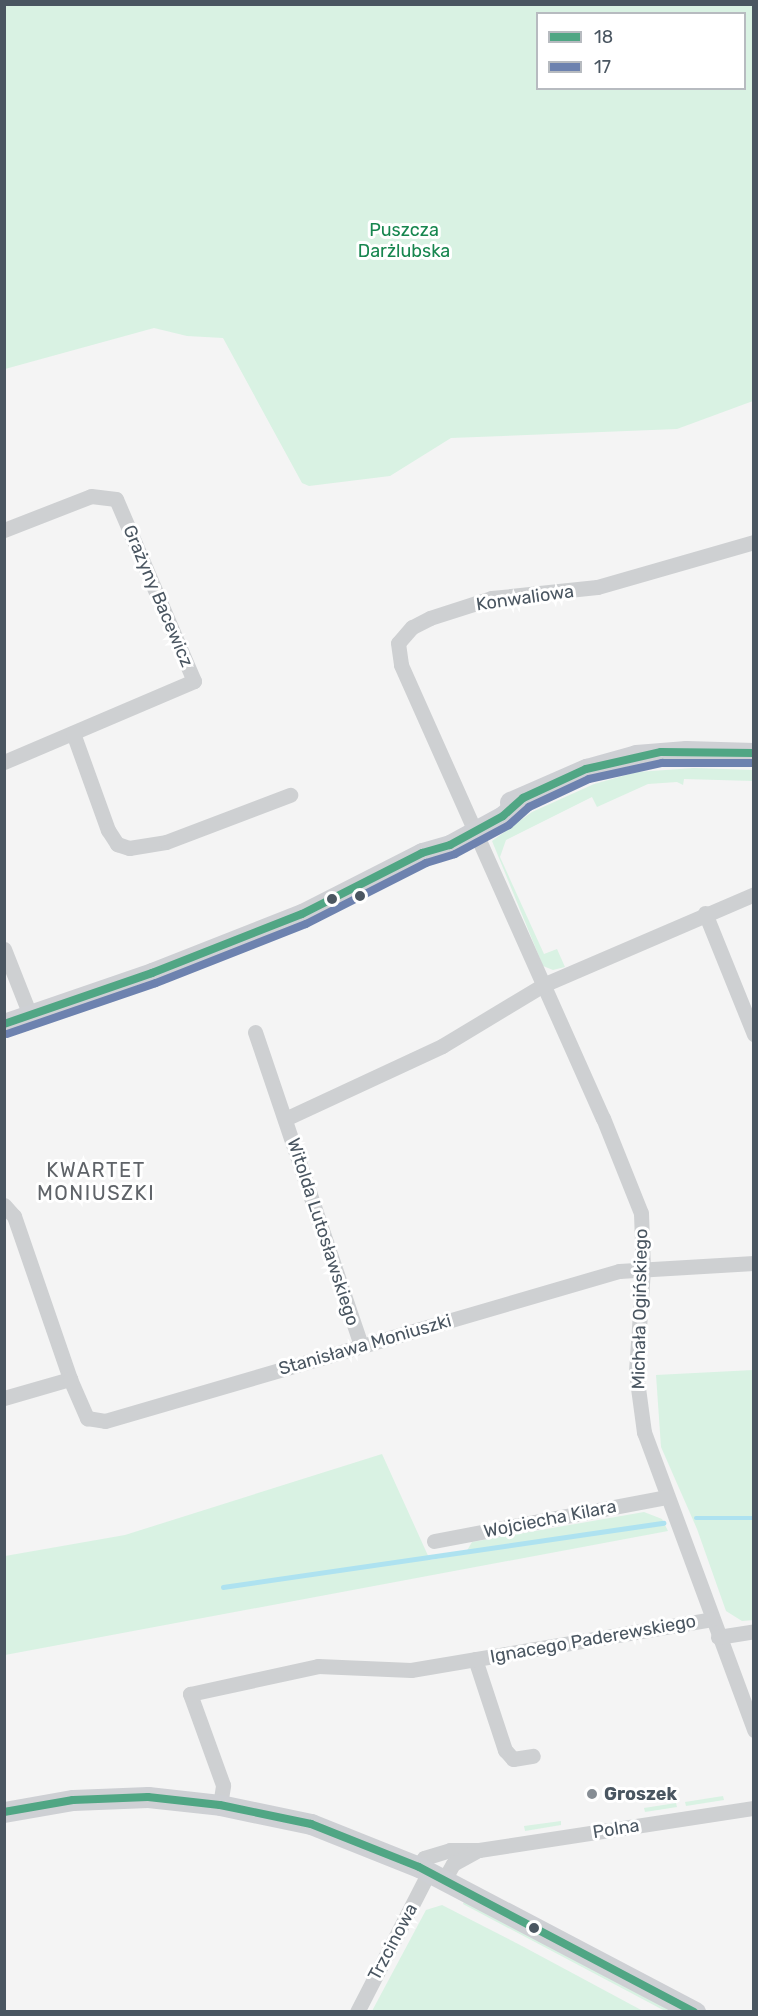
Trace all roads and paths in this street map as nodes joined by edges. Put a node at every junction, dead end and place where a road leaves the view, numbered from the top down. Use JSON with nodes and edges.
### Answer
{"nodes":[{"id":1,"x":4,"y":530,"type":"edge"},
{"id":2,"x":753,"y":542,"type":"edge"},
{"id":3,"x":73,"y":733,"type":"junction"},
{"id":4,"x":753,"y":753,"type":"edge"},
{"id":5,"x":4,"y":762,"type":"edge"},
{"id":6,"x":290,"y":795,"type":"dead end"},
{"id":7,"x":472,"y":826,"type":"junction"},
{"id":8,"x":753,"y":894,"type":"edge"},
{"id":9,"x":705,"y":913,"type":"junction"},
{"id":10,"x":4,"y":949,"type":"edge"},
{"id":11,"x":543,"y":985,"type":"junction"},
{"id":12,"x":30,"y":1016,"type":"junction"},
{"id":13,"x":4,"y":1024,"type":"edge"},
{"id":14,"x":255,"y":1032,"type":"dead end"},
{"id":15,"x":753,"y":1034,"type":"edge"},
{"id":16,"x":285,"y":1119,"type":"junction"},
{"id":17,"x":4,"y":1205,"type":"edge"},
{"id":18,"x":753,"y":1263,"type":"edge"},
{"id":19,"x":643,"y":1269,"type":"junction"},
{"id":20,"x":361,"y":1346,"type":"junction"},
{"id":21,"x":70,"y":1379,"type":"junction"},
{"id":22,"x":4,"y":1398,"type":"edge"},
{"id":23,"x":666,"y":1497,"type":"junction"},
{"id":24,"x":434,"y":1541,"type":"dead end"},
{"id":25,"x":711,"y":1619,"type":"junction"},
{"id":26,"x":753,"y":1631,"type":"edge"},
{"id":27,"x":718,"y":1637,"type":"junction"},
{"id":28,"x":475,"y":1659,"type":"junction"},
{"id":29,"x":753,"y":1730,"type":"edge"},
{"id":30,"x":533,"y":1756,"type":"dead end"},
{"id":31,"x":220,"y":1805,"type":"junction"},
{"id":32,"x":753,"y":1808,"type":"edge"},
{"id":33,"x":4,"y":1812,"type":"edge"},
{"id":34,"x":479,"y":1850,"type":"junction"},
{"id":35,"x":431,"y":1873,"type":"junction"},
{"id":36,"x":357,"y":2012,"type":"edge"},
{"id":37,"x":695,"y":2012,"type":"edge"}],
"edges":[{"from":1,"to":3,"type":"street","name":"Grażyny Bacewicz"},
{"from":2,"to":7,"type":"street","name":"Konwaliowa"},
{"from":3,"to":5,"type":"street","name":"Grażyny Bacewicz"},
{"from":3,"to":6,"type":"street"},
{"from":4,"to":7,"type":"street"},
{"from":7,"to":11,"type":"street","name":"Michała Ogińskiego"},
{"from":7,"to":12,"type":"street"},
{"from":8,"to":9,"type":"street","name":"Witolda Lutosławskiego"},
{"from":9,"to":11,"type":"street","name":"Witolda Lutosławskiego"},
{"from":9,"to":15,"type":"street"},
{"from":10,"to":12,"type":"street"},
{"from":11,"to":16,"type":"street","name":"Witolda Lutosławskiego"},
{"from":11,"to":19,"type":"street","name":"Michała Ogińskiego"},
{"from":12,"to":13,"type":"street"},
{"from":14,"to":16,"type":"street","name":"Witolda Lutosławskiego"},
{"from":16,"to":20,"type":"street","name":"Witolda Lutosławskiego"},
{"from":17,"to":21,"type":"street"},
{"from":18,"to":19,"type":"street","name":"Stanisława Moniuszki"},
{"from":19,"to":20,"type":"street","name":"Stanisława Moniuszki"},
{"from":19,"to":23,"type":"street","name":"Michała Ogińskiego"},
{"from":20,"to":21,"type":"street","name":"Stanisława Moniuszki"},
{"from":21,"to":22,"type":"street"},
{"from":23,"to":24,"type":"street","name":"Wojciecha Kilara"},
{"from":23,"to":25,"type":"street","name":"Michała Ogińskiego"},
{"from":25,"to":27,"type":"street","name":"Michała Ogińskiego"},
{"from":25,"to":28,"type":"street","name":"Ignacego Paderewskiego"},
{"from":26,"to":27,"type":"street"},
{"from":27,"to":29,"type":"street","name":"Michała Ogińskiego"},
{"from":28,"to":30,"type":"street","name":"Ignacego Paderewskiego"},
{"from":28,"to":31,"type":"street","name":"Ignacego Paderewskiego"},
{"from":31,"to":33,"type":"street"},
{"from":31,"to":35,"type":"street"},
{"from":32,"to":34,"type":"street","name":"Polna"},
{"from":34,"to":35,"type":"street","name":"Polna"},
{"from":34,"to":35,"type":"street","name":"Polna"},
{"from":35,"to":36,"type":"street","name":"Trzcinowa"},
{"from":35,"to":37,"type":"street"}]}
